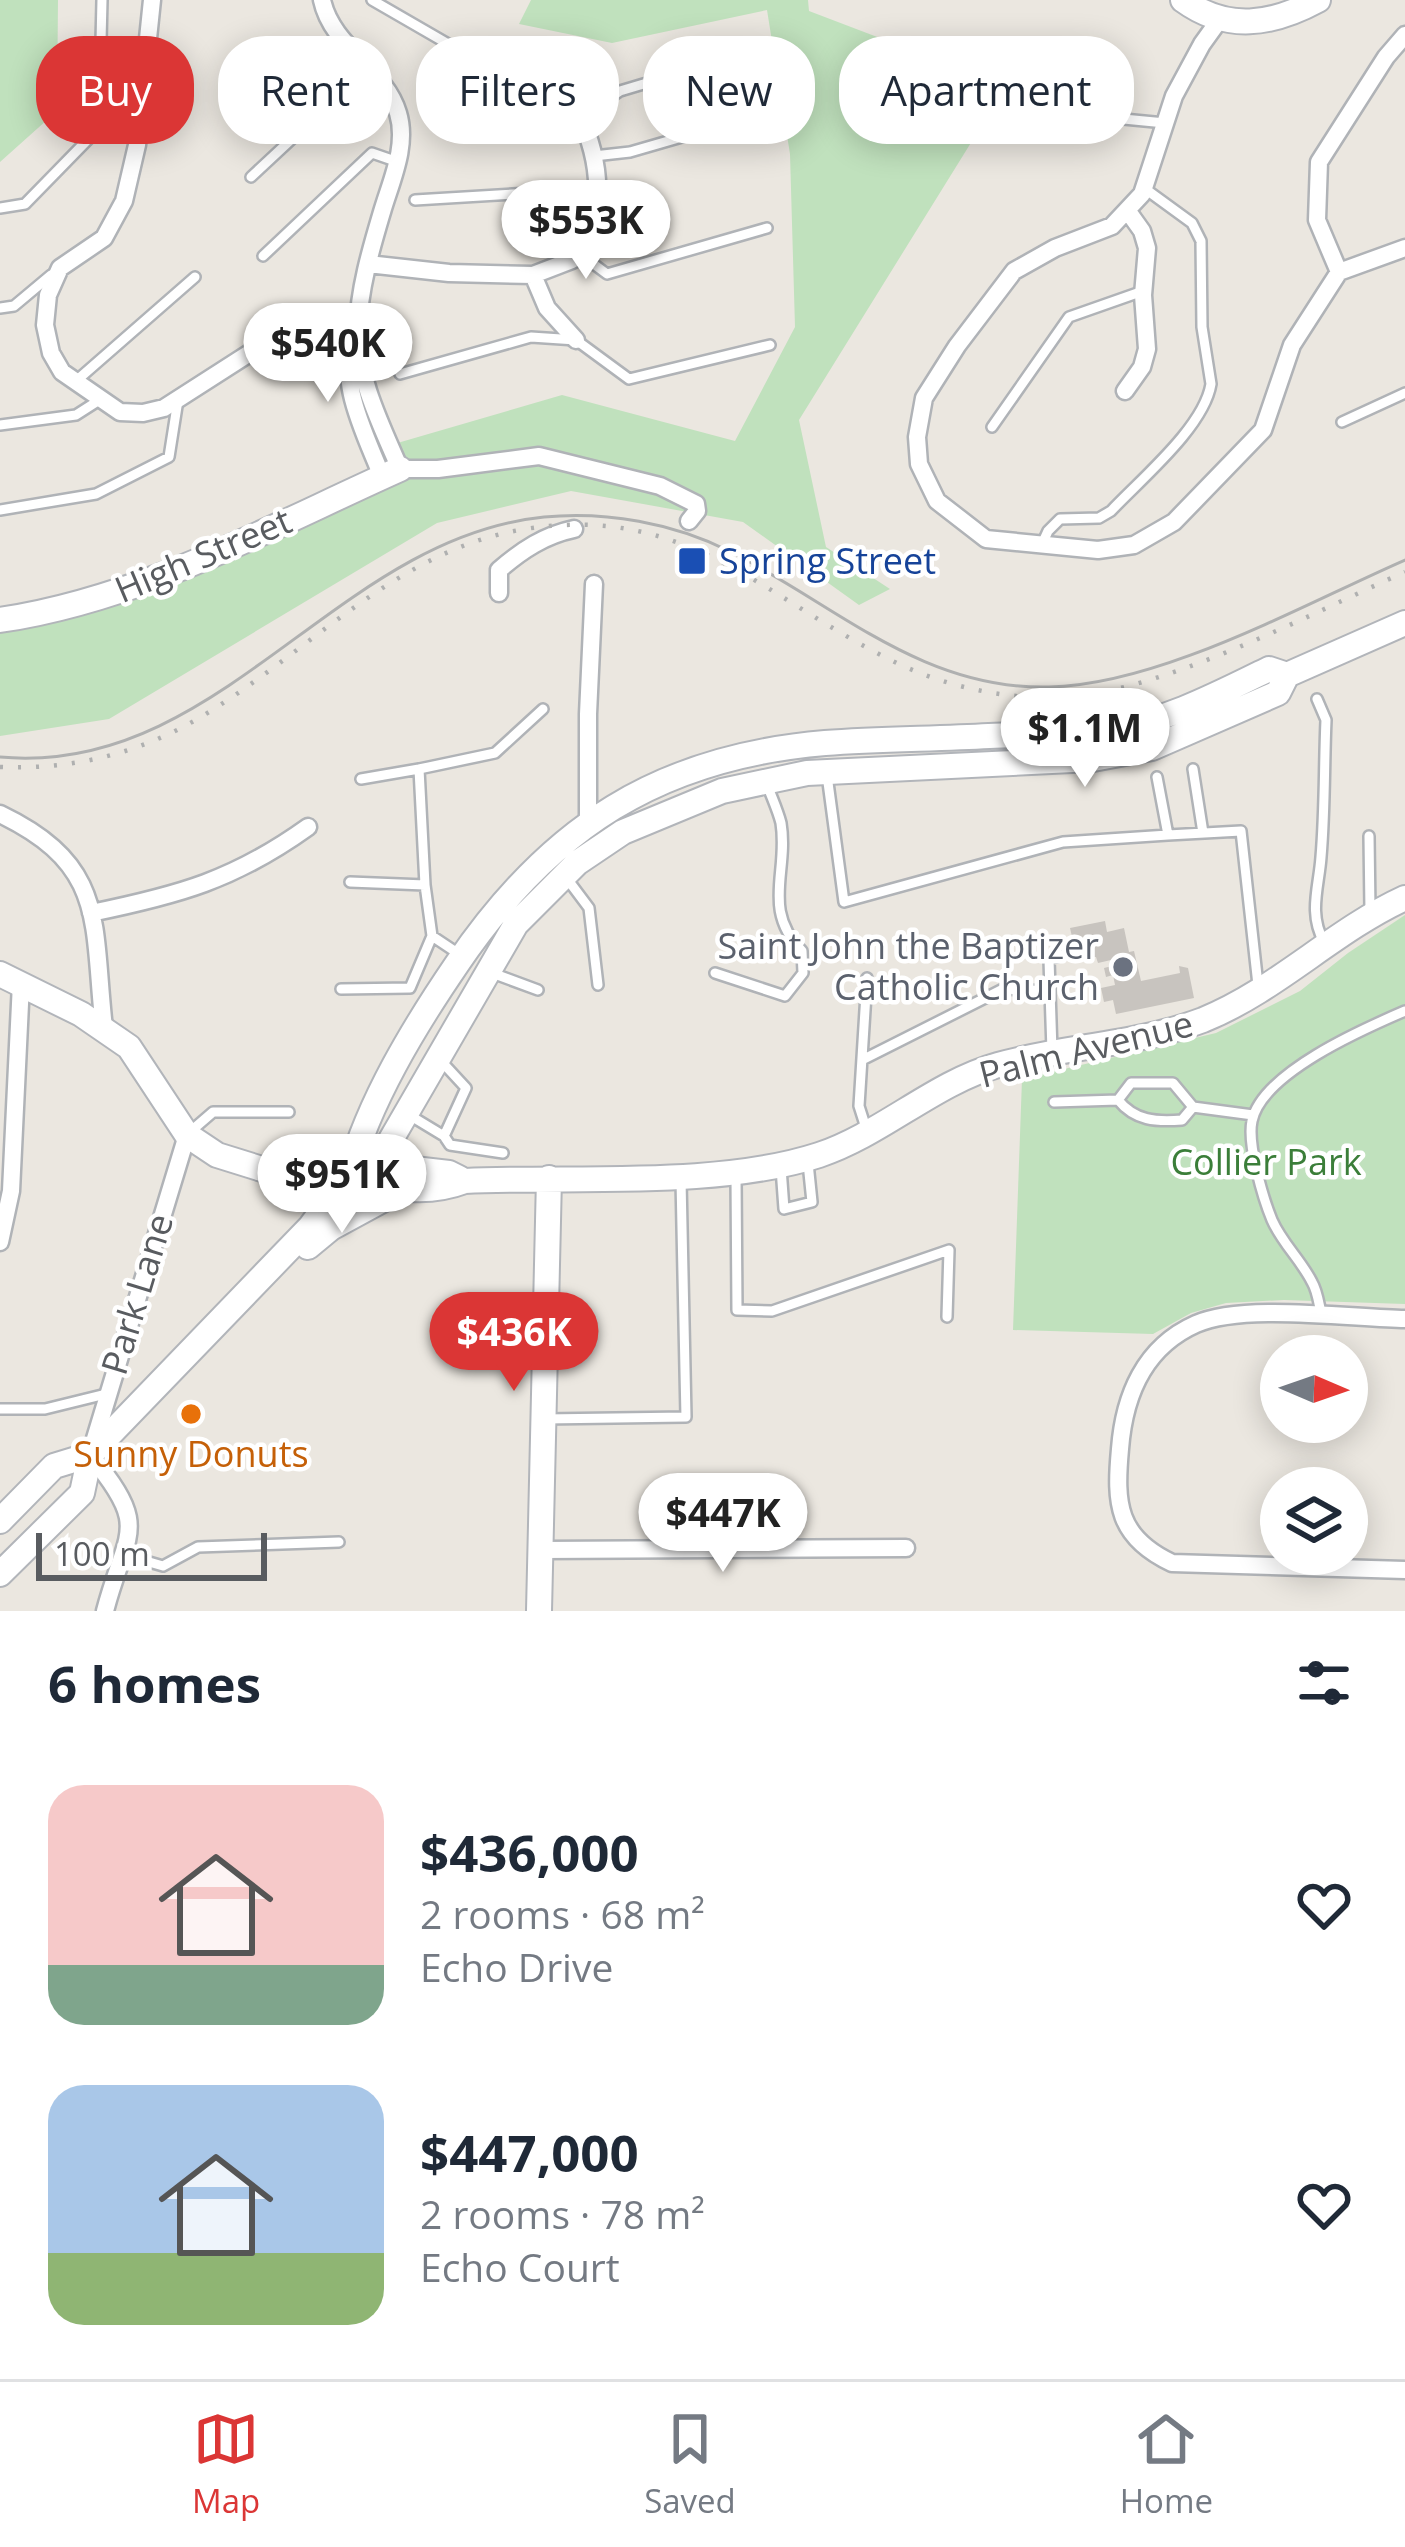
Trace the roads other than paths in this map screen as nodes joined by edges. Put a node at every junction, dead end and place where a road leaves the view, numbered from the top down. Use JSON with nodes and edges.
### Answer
{"nodes":[{"id":1,"x":101,"y":0,"type":"edge"},
{"id":2,"x":152,"y":0,"type":"edge"},
{"id":3,"x":322,"y":0,"type":"edge"},
{"id":4,"x":372,"y":0,"type":"edge"},
{"id":5,"x":1183,"y":0,"type":"edge"},
{"id":6,"x":1318,"y":0,"type":"edge"},
{"id":7,"x":1220,"y":19,"type":"junction"},
{"id":8,"x":1405,"y":35,"type":"edge"},
{"id":9,"x":101,"y":36,"type":"edge"},
{"id":10,"x":148,"y":36,"type":"edge"},
{"id":11,"x":343,"y":36,"type":"edge"},
{"id":12,"x":434,"y":36,"type":"edge"},
{"id":13,"x":392,"y":103,"type":"edge"},
{"id":14,"x":1134,"y":120,"type":"edge"},
{"id":15,"x":1166,"y":123,"type":"junction"},
{"id":16,"x":84,"y":144,"type":"edge"},
{"id":17,"x":134,"y":144,"type":"edge"},
{"id":18,"x":286,"y":144,"type":"edge"},
{"id":19,"x":589,"y":144,"type":"edge"},
{"id":20,"x":656,"y":144,"type":"edge"},
{"id":21,"x":594,"y":156,"type":"junction"},
{"id":22,"x":398,"y":162,"type":"junction"},
{"id":23,"x":251,"y":177,"type":"dead end"},
{"id":24,"x":1144,"y":188,"type":"junction"},
{"id":25,"x":594,"y":189,"type":"junction"},
{"id":26,"x":416,"y":200,"type":"dead end"},
{"id":27,"x":0,"y":208,"type":"edge"},
{"id":28,"x":1126,"y":210,"type":"junction"},
{"id":29,"x":767,"y":228,"type":"dead end"},
{"id":30,"x":1405,"y":248,"type":"edge"},
{"id":31,"x":577,"y":251,"type":"junction"},
{"id":32,"x":262,"y":256,"type":"dead end"},
{"id":33,"x":368,"y":264,"type":"junction"},
{"id":34,"x":60,"y":268,"type":"junction"},
{"id":35,"x":1339,"y":272,"type":"junction"},
{"id":36,"x":533,"y":275,"type":"junction"},
{"id":37,"x":195,"y":277,"type":"dead end"},
{"id":38,"x":1143,"y":291,"type":"junction"},
{"id":39,"x":0,"y":308,"type":"edge"},
{"id":40,"x":357,"y":334,"type":"junction"},
{"id":41,"x":576,"y":340,"type":"junction"},
{"id":42,"x":770,"y":345,"type":"dead end"},
{"id":43,"x":400,"y":374,"type":"dead end"},
{"id":44,"x":76,"y":381,"type":"junction"},
{"id":45,"x":1125,"y":391,"type":"dead end"},
{"id":46,"x":1405,"y":393,"type":"edge"},
{"id":47,"x":101,"y":399,"type":"junction"},
{"id":48,"x":178,"y":400,"type":"junction"},
{"id":49,"x":1342,"y":422,"type":"dead end"},
{"id":50,"x":0,"y":425,"type":"edge"},
{"id":51,"x":992,"y":427,"type":"dead end"},
{"id":52,"x":391,"y":473,"type":"junction"},
{"id":53,"x":0,"y":511,"type":"edge"},
{"id":54,"x":689,"y":521,"type":"dead end"},
{"id":55,"x":574,"y":529,"type":"dead end"},
{"id":56,"x":1042,"y":544,"type":"junction"},
{"id":57,"x":594,"y":584,"type":"dead end"},
{"id":58,"x":499,"y":593,"type":"dead end"},
{"id":59,"x":0,"y":620,"type":"edge"},
{"id":60,"x":1405,"y":623,"type":"edge"},
{"id":61,"x":1287,"y":675,"type":"junction"},
{"id":62,"x":1317,"y":699,"type":"dead end"},
{"id":63,"x":543,"y":709,"type":"dead end"},
{"id":64,"x":419,"y":769,"type":"junction"},
{"id":65,"x":826,"y":770,"type":"junction"},
{"id":66,"x":1193,"y":770,"type":"dead end"},
{"id":67,"x":1157,"y":777,"type":"dead end"},
{"id":68,"x":361,"y":778,"type":"dead end"},
{"id":69,"x":766,"y":782,"type":"junction"},
{"id":70,"x":0,"y":814,"type":"edge"},
{"id":71,"x":588,"y":824,"type":"junction"},
{"id":72,"x":308,"y":827,"type":"dead end"},
{"id":73,"x":1203,"y":833,"type":"junction"},
{"id":74,"x":1168,"y":835,"type":"junction"},
{"id":75,"x":1369,"y":836,"type":"dead end"},
{"id":76,"x":564,"y":875,"type":"junction"},
{"id":77,"x":350,"y":882,"type":"dead end"},
{"id":78,"x":425,"y":885,"type":"junction"},
{"id":79,"x":1405,"y":898,"type":"edge"},
{"id":80,"x":91,"y":914,"type":"junction"},
{"id":81,"x":1370,"y":916,"type":"junction"},
{"id":82,"x":432,"y":936,"type":"junction"},
{"id":83,"x":1326,"y":947,"type":"junction"},
{"id":84,"x":1069,"y":953,"type":"dead end"},
{"id":85,"x":462,"y":956,"type":"junction"},
{"id":86,"x":487,"y":973,"type":"junction"},
{"id":87,"x":715,"y":973,"type":"dead end"},
{"id":88,"x":10,"y":978,"type":"edge"},
{"id":89,"x":867,"y":978,"type":"dead end"},
{"id":90,"x":598,"y":985,"type":"dead end"},
{"id":91,"x":341,"y":989,"type":"dead end"},
{"id":92,"x":538,"y":990,"type":"dead end"},
{"id":93,"x":1050,"y":991,"type":"junction"},
{"id":94,"x":1259,"y":994,"type":"junction"},
{"id":95,"x":1405,"y":1011,"type":"edge"},
{"id":96,"x":104,"y":1028,"type":"junction"},
{"id":97,"x":1052,"y":1054,"type":"junction"},
{"id":98,"x":438,"y":1058,"type":"junction"},
{"id":99,"x":862,"y":1060,"type":"junction"},
{"id":100,"x":1118,"y":1100,"type":"junction"},
{"id":101,"x":1054,"y":1102,"type":"dead end"},
{"id":102,"x":1193,"y":1107,"type":"junction"},
{"id":103,"x":290,"y":1112,"type":"dead end"},
{"id":104,"x":406,"y":1114,"type":"junction"},
{"id":105,"x":1253,"y":1115,"type":"junction"},
{"id":106,"x":868,"y":1133,"type":"junction"},
{"id":107,"x":187,"y":1135,"type":"junction"},
{"id":108,"x":447,"y":1141,"type":"junction"},
{"id":109,"x":502,"y":1153,"type":"dead end"},
{"id":110,"x":807,"y":1157,"type":"junction"},
{"id":111,"x":781,"y":1164,"type":"junction"},
{"id":112,"x":736,"y":1171,"type":"junction"},
{"id":113,"x":349,"y":1174,"type":"junction"},
{"id":114,"x":680,"y":1174,"type":"junction"},
{"id":115,"x":457,"y":1177,"type":"junction"},
{"id":116,"x":549,"y":1178,"type":"junction"},
{"id":117,"x":401,"y":1190,"type":"junction"},
{"id":118,"x":0,"y":1243,"type":"edge"},
{"id":119,"x":284,"y":1256,"type":"junction"},
{"id":120,"x":947,"y":1317,"type":"dead end"},
{"id":121,"x":1322,"y":1317,"type":"junction"},
{"id":122,"x":1405,"y":1319,"type":"edge"},
{"id":123,"x":106,"y":1394,"type":"junction"},
{"id":124,"x":0,"y":1409,"type":"edge"},
{"id":125,"x":544,"y":1419,"type":"junction"},
{"id":126,"x":90,"y":1455,"type":"junction"},
{"id":127,"x":670,"y":1505,"type":"dead end"},
{"id":128,"x":0,"y":1522,"type":"edge"},
{"id":129,"x":339,"y":1542,"type":"dead end"},
{"id":130,"x":906,"y":1548,"type":"dead end"},
{"id":131,"x":541,"y":1550,"type":"junction"},
{"id":132,"x":669,"y":1550,"type":"junction"},
{"id":133,"x":125,"y":1555,"type":"junction"},
{"id":134,"x":1405,"y":1570,"type":"edge"},
{"id":135,"x":0,"y":1574,"type":"edge"},
{"id":136,"x":105,"y":1611,"type":"edge"},
{"id":137,"x":539,"y":1611,"type":"edge"}],
"edges":[{"from":1,"to":9,"type":"lane"},
{"from":2,"to":10,"type":"street"},
{"from":3,"to":11,"type":"street"},
{"from":4,"to":12,"type":"lane"},
{"from":5,"to":7,"type":"main road"},
{"from":6,"to":7,"type":"main road"},
{"from":7,"to":15,"type":"street"},
{"from":8,"to":35,"type":"street"},
{"from":13,"to":22,"type":"street"},
{"from":14,"to":15,"type":"lane"},
{"from":15,"to":24,"type":"street"},
{"from":16,"to":27,"type":"lane"},
{"from":17,"to":34,"type":"street"},
{"from":18,"to":23,"type":"lane"},
{"from":19,"to":21,"type":"street"},
{"from":20,"to":21,"type":"lane"},
{"from":21,"to":25,"type":"street"},
{"from":22,"to":32,"type":"lane"},
{"from":22,"to":33,"type":"street"},
{"from":24,"to":28,"type":"street"},
{"from":24,"to":56,"type":"lane"},
{"from":25,"to":26,"type":"lane"},
{"from":25,"to":31,"type":"street"},
{"from":28,"to":38,"type":"street"},
{"from":28,"to":56,"type":"street"},
{"from":29,"to":31,"type":"lane"},
{"from":30,"to":35,"type":"street"},
{"from":31,"to":36,"type":"street"},
{"from":33,"to":36,"type":"street"},
{"from":33,"to":40,"type":"street"},
{"from":34,"to":39,"type":"lane"},
{"from":34,"to":44,"type":"street"},
{"from":35,"to":56,"type":"street"},
{"from":36,"to":41,"type":"street"},
{"from":37,"to":44,"type":"lane"},
{"from":38,"to":45,"type":"street"},
{"from":38,"to":51,"type":"lane"},
{"from":40,"to":48,"type":"street"},
{"from":40,"to":52,"type":"street"},
{"from":41,"to":42,"type":"lane"},
{"from":41,"to":43,"type":"lane"},
{"from":44,"to":47,"type":"street"},
{"from":46,"to":49,"type":"lane"},
{"from":47,"to":48,"type":"street"},
{"from":47,"to":50,"type":"lane"},
{"from":48,"to":53,"type":"lane"},
{"from":52,"to":54,"type":"street"},
{"from":52,"to":59,"type":"main road","name":"High Street"},
{"from":55,"to":58,"type":"street"},
{"from":57,"to":71,"type":"street"},
{"from":60,"to":61,"type":"main road"},
{"from":61,"to":65,"type":"main road"},
{"from":61,"to":71,"type":"main road"},
{"from":62,"to":83,"type":"lane"},
{"from":63,"to":64,"type":"lane"},
{"from":64,"to":68,"type":"lane"},
{"from":64,"to":78,"type":"lane"},
{"from":65,"to":69,"type":"main road"},
{"from":65,"to":74,"type":"lane"},
{"from":66,"to":73,"type":"lane"},
{"from":67,"to":74,"type":"lane"},
{"from":69,"to":76,"type":"main road"},
{"from":69,"to":87,"type":"lane"},
{"from":70,"to":80,"type":"street"},
{"from":71,"to":85,"type":"main road"},
{"from":72,"to":80,"type":"street"},
{"from":73,"to":74,"type":"lane"},
{"from":73,"to":94,"type":"lane"},
{"from":75,"to":81,"type":"lane"},
{"from":76,"to":86,"type":"main road"},
{"from":76,"to":90,"type":"lane"},
{"from":77,"to":78,"type":"lane"},
{"from":78,"to":82,"type":"lane"},
{"from":79,"to":81,"type":"main road","name":"Palm Avenue"},
{"from":80,"to":96,"type":"street"},
{"from":81,"to":83,"type":"main road","name":"Palm Avenue"},
{"from":82,"to":85,"type":"lane"},
{"from":82,"to":91,"type":"lane"},
{"from":83,"to":94,"type":"main road","name":"Palm Avenue"},
{"from":84,"to":93,"type":"lane"},
{"from":85,"to":86,"type":"main road"},
{"from":85,"to":113,"type":"main road"},
{"from":86,"to":92,"type":"lane"},
{"from":86,"to":98,"type":"main road"},
{"from":88,"to":96,"type":"main road"},
{"from":88,"to":118,"type":"street"},
{"from":89,"to":99,"type":"lane"},
{"from":93,"to":97,"type":"lane"},
{"from":93,"to":99,"type":"lane"},
{"from":94,"to":97,"type":"main road","name":"Palm Avenue"},
{"from":95,"to":105,"type":"lane"},
{"from":96,"to":107,"type":"main road"},
{"from":97,"to":106,"type":"main road","name":"Palm Avenue"},
{"from":98,"to":104,"type":"main road"},
{"from":98,"to":108,"type":"lane"},
{"from":99,"to":106,"type":"lane"},
{"from":100,"to":101,"type":"lane"},
{"from":100,"to":102,"type":"lane"},
{"from":100,"to":102,"type":"lane"},
{"from":102,"to":105,"type":"lane"},
{"from":103,"to":107,"type":"lane"},
{"from":104,"to":108,"type":"lane"},
{"from":104,"to":113,"type":"main road"},
{"from":105,"to":121,"type":"lane"},
{"from":106,"to":110,"type":"main road","name":"Palm Avenue"},
{"from":107,"to":113,"type":"main road"},
{"from":107,"to":123,"type":"street","name":"Park Lane"},
{"from":108,"to":109,"type":"lane"},
{"from":108,"to":115,"type":"lane"},
{"from":110,"to":111,"type":"main road","name":"Palm Avenue"},
{"from":110,"to":111,"type":"lane"},
{"from":111,"to":112,"type":"main road","name":"Palm Avenue"},
{"from":112,"to":114,"type":"main road","name":"Palm Avenue"},
{"from":112,"to":120,"type":"lane"},
{"from":113,"to":115,"type":"main road","name":"Palm Avenue"},
{"from":113,"to":117,"type":"main road","name":"Palm Avenue"},
{"from":113,"to":119,"type":"main road"},
{"from":114,"to":116,"type":"main road","name":"Palm Avenue"},
{"from":114,"to":125,"type":"lane"},
{"from":115,"to":116,"type":"main road","name":"Palm Avenue"},
{"from":115,"to":117,"type":"main road","name":"Palm Avenue"},
{"from":116,"to":125,"type":"main road"},
{"from":117,"to":119,"type":"main road"},
{"from":119,"to":126,"type":"main road"},
{"from":121,"to":122,"type":"street"},
{"from":121,"to":134,"type":"street"},
{"from":123,"to":124,"type":"lane"},
{"from":123,"to":126,"type":"street","name":"Park Lane"},
{"from":125,"to":131,"type":"main road"},
{"from":126,"to":128,"type":"main road"},
{"from":126,"to":133,"type":"street"},
{"from":126,"to":135,"type":"main road"},
{"from":127,"to":132,"type":"lane"},
{"from":129,"to":133,"type":"lane"},
{"from":130,"to":132,"type":"street"},
{"from":131,"to":132,"type":"street"},
{"from":131,"to":137,"type":"main road"},
{"from":133,"to":136,"type":"street"}]}
